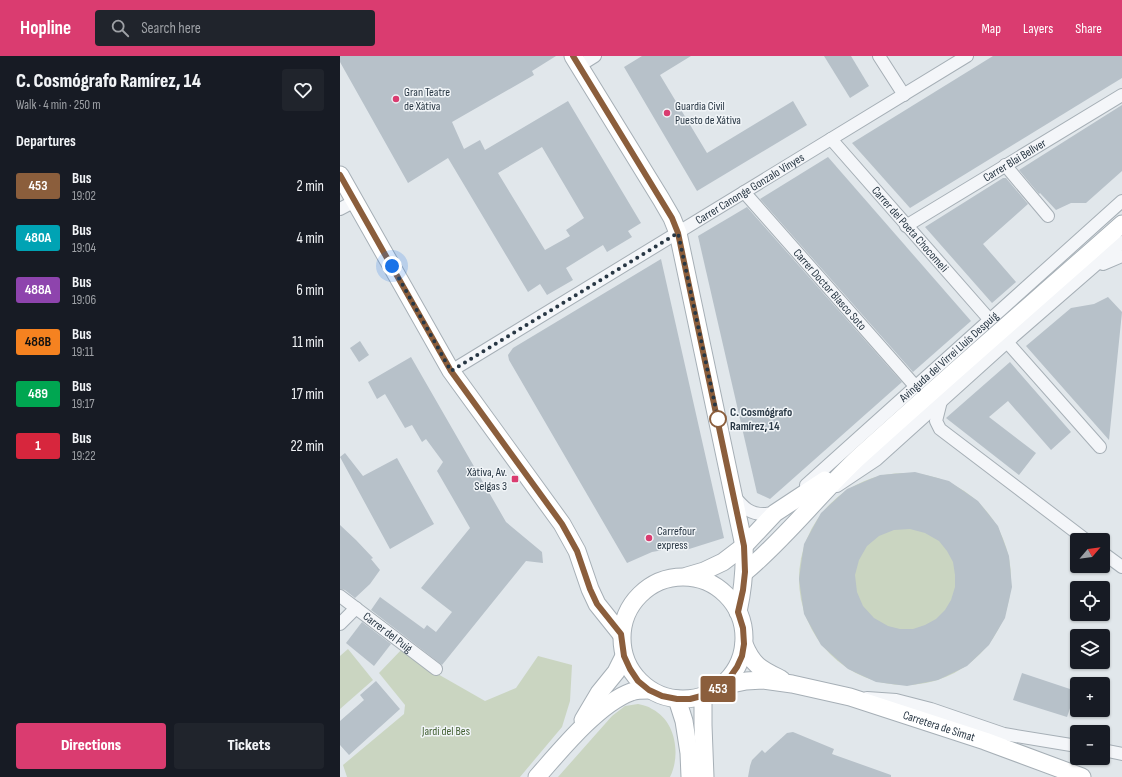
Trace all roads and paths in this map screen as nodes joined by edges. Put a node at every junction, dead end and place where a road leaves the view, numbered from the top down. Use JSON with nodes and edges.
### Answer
{"nodes":[{"id":1,"x":595,"y":56,"type":"edge"},
{"id":2,"x":879,"y":56,"type":"edge"},
{"id":3,"x":967,"y":56,"type":"edge"},
{"id":4,"x":576,"y":61,"type":"edge"},
{"id":5,"x":904,"y":95,"type":"junction"},
{"id":6,"x":1122,"y":95,"type":"edge"},
{"id":7,"x":831,"y":139,"type":"junction"},
{"id":8,"x":1005,"y":165,"type":"junction"},
{"id":9,"x":340,"y":175,"type":"edge"},
{"id":10,"x":744,"y":192,"type":"junction"},
{"id":11,"x":355,"y":201,"type":"junction"},
{"id":12,"x":1122,"y":201,"type":"edge"},
{"id":13,"x":340,"y":209,"type":"edge"},
{"id":14,"x":1048,"y":216,"type":"dead end"},
{"id":15,"x":1122,"y":224,"type":"edge"},
{"id":16,"x":906,"y":226,"type":"junction"},
{"id":17,"x":678,"y":233,"type":"junction"},
{"id":18,"x":1122,"y":242,"type":"edge"},
{"id":19,"x":1122,"y":256,"type":"edge"},
{"id":20,"x":1088,"y":272,"type":"junction"},
{"id":21,"x":989,"y":320,"type":"junction"},
{"id":22,"x":1007,"y":342,"type":"junction"},
{"id":23,"x":451,"y":371,"type":"junction"},
{"id":24,"x":916,"y":387,"type":"junction"},
{"id":25,"x":941,"y":401,"type":"junction"},
{"id":26,"x":1100,"y":447,"type":"dead end"},
{"id":27,"x":859,"y":457,"type":"junction"},
{"id":28,"x":734,"y":496,"type":"junction"},
{"id":29,"x":816,"y":500,"type":"junction"},
{"id":30,"x":775,"y":513,"type":"junction"},
{"id":31,"x":1077,"y":533,"type":"edge"},
{"id":32,"x":744,"y":546,"type":"junction"},
{"id":33,"x":1110,"y":558,"type":"edge"},
{"id":34,"x":1122,"y":567,"type":"edge"},
{"id":35,"x":745,"y":572,"type":"junction"},
{"id":36,"x":687,"y":576,"type":"junction"},
{"id":37,"x":340,"y":596,"type":"edge"},
{"id":38,"x":356,"y":608,"type":"junction"},
{"id":39,"x":738,"y":612,"type":"junction"},
{"id":40,"x":340,"y":624,"type":"edge"},
{"id":41,"x":621,"y":634,"type":"junction"},
{"id":42,"x":744,"y":644,"type":"junction"},
{"id":43,"x":624,"y":656,"type":"junction"},
{"id":44,"x":436,"y":669,"type":"dead end"},
{"id":45,"x":792,"y":684,"type":"junction"},
{"id":46,"x":722,"y":686,"type":"junction"},
{"id":47,"x":649,"y":690,"type":"junction"},
{"id":48,"x":703,"y":696,"type":"junction"},
{"id":49,"x":850,"y":697,"type":"junction"},
{"id":50,"x":677,"y":699,"type":"junction"},
{"id":51,"x":574,"y":735,"type":"junction"},
{"id":52,"x":1070,"y":745,"type":"edge"},
{"id":53,"x":1110,"y":751,"type":"edge"},
{"id":54,"x":1122,"y":754,"type":"edge"},
{"id":55,"x":693,"y":776,"type":"edge"},
{"id":56,"x":537,"y":777,"type":"edge"},
{"id":57,"x":1082,"y":777,"type":"edge"}],
"edges":[{"from":1,"to":4,"type":"street"},
{"from":2,"to":5,"type":"street"},
{"from":3,"to":5,"type":"street","name":"Carrer Canonge Gonzalo Vinyes"},
{"from":4,"to":17,"type":"main road"},
{"from":5,"to":7,"type":"street","name":"Carrer Canonge Gonzalo Vinyes"},
{"from":6,"to":8,"type":"street","name":"Carrer Blai Bellver"},
{"from":7,"to":10,"type":"street","name":"Carrer Canonge Gonzalo Vinyes"},
{"from":7,"to":16,"type":"street","name":"Carrer del Poeta Chocomeli"},
{"from":8,"to":14,"type":"street"},
{"from":8,"to":16,"type":"street","name":"Carrer Blai Bellver"},
{"from":9,"to":11,"type":"main road"},
{"from":10,"to":17,"type":"street","name":"Carrer Canonge Gonzalo Vinyes"},
{"from":10,"to":24,"type":"street","name":"Carrer Doctor Blasco Soto"},
{"from":11,"to":13,"type":"street"},
{"from":11,"to":23,"type":"main road"},
{"from":12,"to":21,"type":"street","name":"Avinguda del Virrei Lluís Despuig"},
{"from":15,"to":27,"type":"main road","name":"Avinguda del Virrei Lluís Despuig"},
{"from":16,"to":21,"type":"street","name":"Carrer del Poeta Chocomeli"},
{"from":17,"to":23,"type":"street","name":"Carrer Canonge Gonzalo Vinyes"},
{"from":17,"to":28,"type":"main road"},
{"from":18,"to":20,"type":"street","name":"Avinguda del Virrei Lluís Despuig"},
{"from":19,"to":20,"type":"street"},
{"from":20,"to":22,"type":"street","name":"Avinguda del Virrei Lluís Despuig"},
{"from":21,"to":24,"type":"street","name":"Avinguda del Virrei Lluís Despuig"},
{"from":22,"to":25,"type":"street","name":"Avinguda del Virrei Lluís Despuig"},
{"from":22,"to":26,"type":"street"},
{"from":23,"to":41,"type":"main road"},
{"from":24,"to":30,"type":"street","name":"Avinguda del Virrei Lluís Despuig"},
{"from":25,"to":29,"type":"street","name":"Avinguda del Virrei Lluís Despuig"},
{"from":25,"to":31,"type":"street"},
{"from":27,"to":29,"type":"main road","name":"Avinguda del Virrei Lluís Despuig"},
{"from":27,"to":30,"type":"main road","name":"Avinguda del Virrei Lluís Despuig"},
{"from":28,"to":30,"type":"street"},
{"from":28,"to":32,"type":"main road"},
{"from":29,"to":35,"type":"main road","name":"Avinguda del Virrei Lluís Despuig"},
{"from":30,"to":32,"type":"main road","name":"Avinguda del Virrei Lluís Despuig"},
{"from":32,"to":35,"type":"main road"},
{"from":32,"to":36,"type":"main road","name":"Avinguda del Virrei Lluís Despuig"},
{"from":33,"to":34,"type":"street"},
{"from":35,"to":39,"type":"main road"},
{"from":36,"to":39,"type":"main road"},
{"from":36,"to":41,"type":"main road"},
{"from":37,"to":38,"type":"street","name":"Carrer del Puig"},
{"from":38,"to":40,"type":"street"},
{"from":38,"to":44,"type":"street","name":"Carrer del Puig"},
{"from":39,"to":42,"type":"main road"},
{"from":41,"to":43,"type":"main road"},
{"from":42,"to":45,"type":"main road","name":"Carretera de Simat"},
{"from":42,"to":46,"type":"main road"},
{"from":43,"to":47,"type":"main road"},
{"from":43,"to":51,"type":"main road"},
{"from":45,"to":46,"type":"main road","name":"Carretera de Simat"},
{"from":45,"to":49,"type":"main road","name":"Carretera de Simat"},
{"from":46,"to":48,"type":"main road"},
{"from":47,"to":50,"type":"main road"},
{"from":47,"to":51,"type":"main road"},
{"from":48,"to":50,"type":"main road"},
{"from":48,"to":55,"type":"main road"},
{"from":49,"to":52,"type":"street"},
{"from":49,"to":57,"type":"main road","name":"Carretera de Simat"},
{"from":50,"to":55,"type":"main road"},
{"from":51,"to":56,"type":"main road"},
{"from":53,"to":54,"type":"street"}]}
